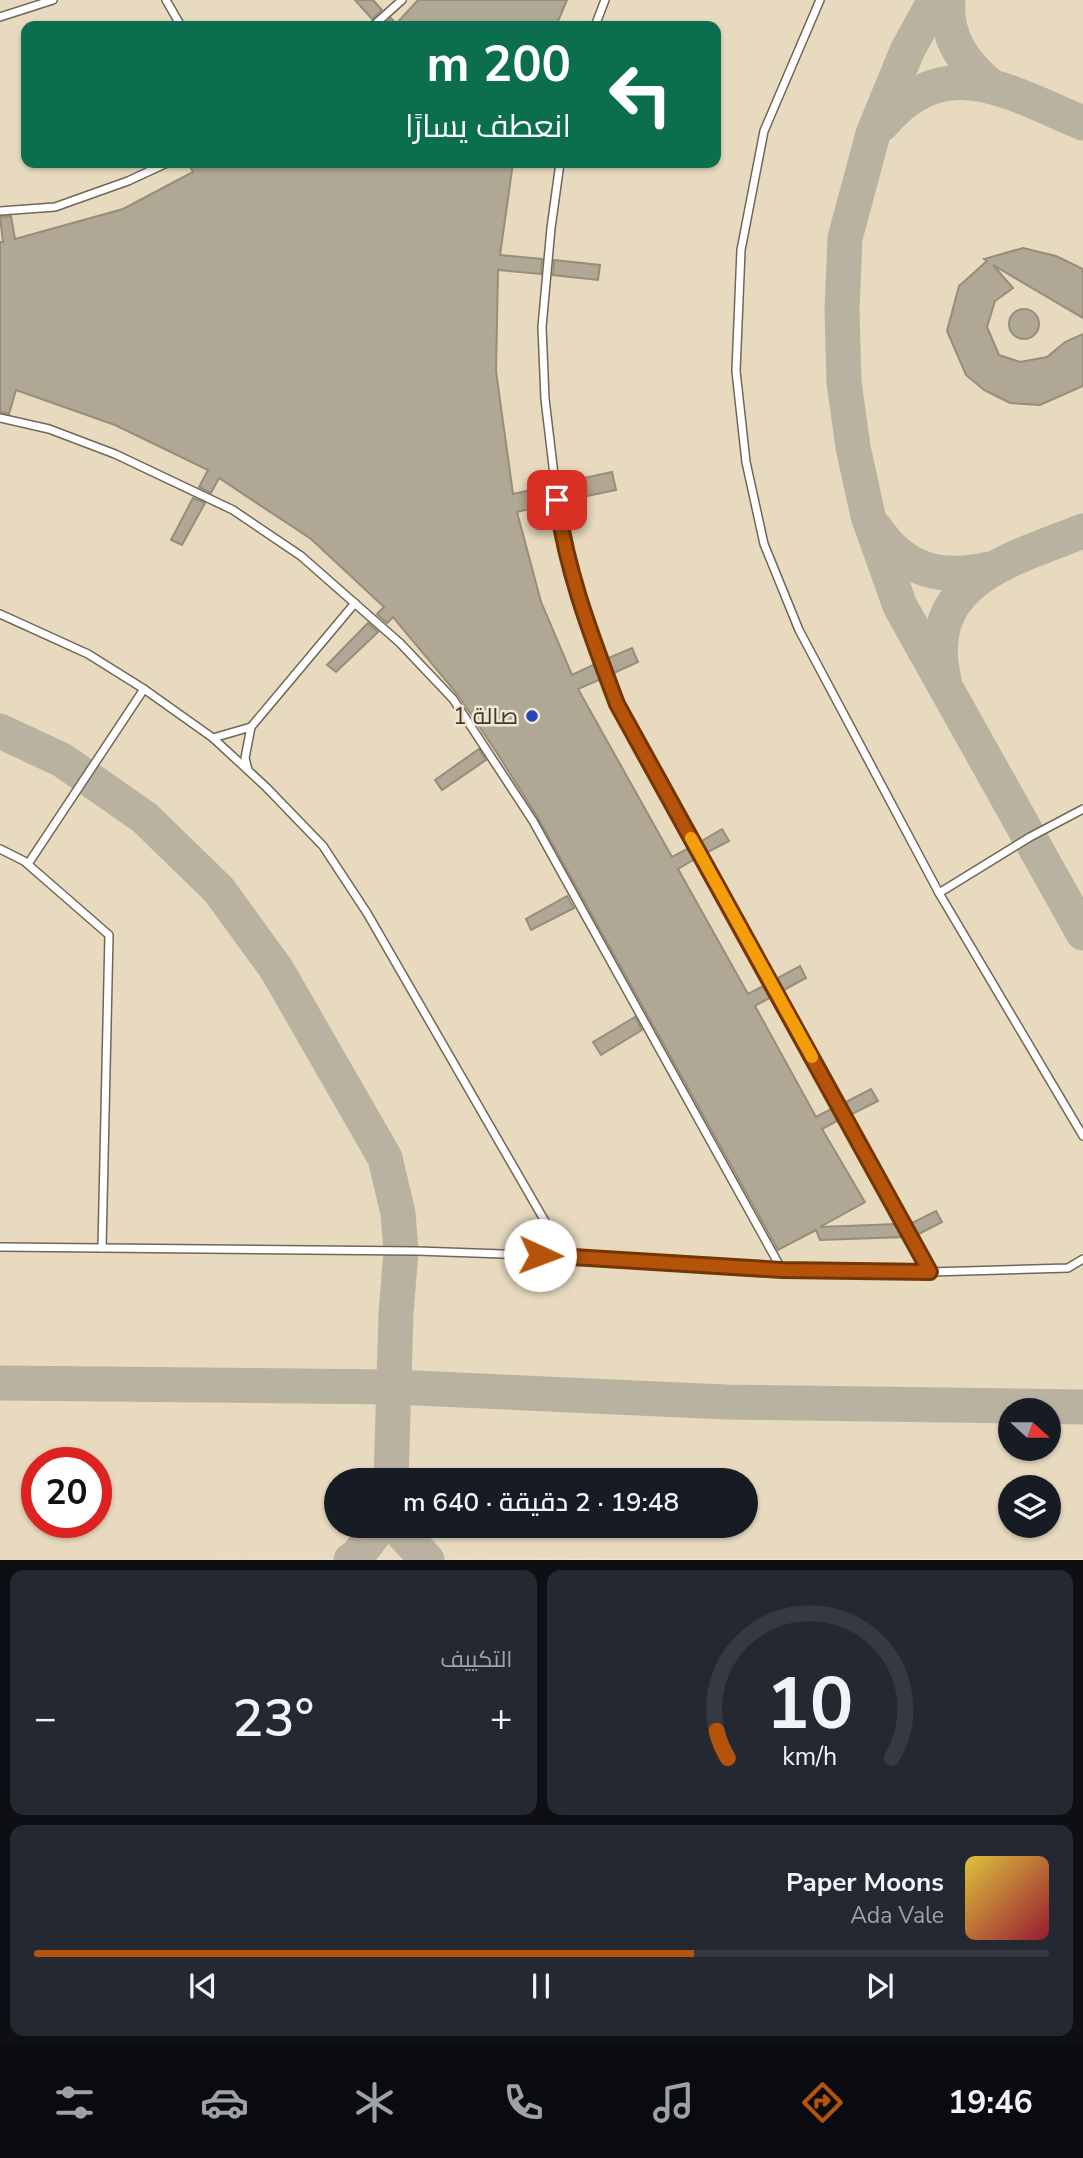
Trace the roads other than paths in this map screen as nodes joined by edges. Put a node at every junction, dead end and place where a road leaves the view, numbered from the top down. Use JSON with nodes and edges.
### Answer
{"nodes":[{"id":1,"x":53,"y":0,"type":"edge"},
{"id":2,"x":166,"y":0,"type":"edge"},
{"id":3,"x":402,"y":0,"type":"edge"},
{"id":4,"x":605,"y":0,"type":"edge"},
{"id":5,"x":820,"y":0,"type":"edge"},
{"id":6,"x":0,"y":17,"type":"edge"},
{"id":7,"x":178,"y":21,"type":"edge"},
{"id":8,"x":379,"y":21,"type":"edge"},
{"id":9,"x":596,"y":21,"type":"edge"},
{"id":10,"x":156,"y":168,"type":"edge"},
{"id":11,"x":559,"y":168,"type":"edge"},
{"id":12,"x":0,"y":211,"type":"edge"},
{"id":13,"x":0,"y":418,"type":"edge"},
{"id":14,"x":355,"y":603,"type":"junction"},
{"id":15,"x":0,"y":614,"type":"edge"},
{"id":16,"x":144,"y":689,"type":"junction"},
{"id":17,"x":251,"y":727,"type":"junction"},
{"id":18,"x":213,"y":738,"type":"junction"},
{"id":19,"x":248,"y":770,"type":"junction"},
{"id":20,"x":1083,"y":809,"type":"edge"},
{"id":21,"x":0,"y":849,"type":"edge"},
{"id":22,"x":28,"y":864,"type":"junction"},
{"id":23,"x":939,"y":893,"type":"junction"},
{"id":24,"x":1083,"y":1136,"type":"edge"},
{"id":25,"x":0,"y":1247,"type":"edge"},
{"id":26,"x":102,"y":1248,"type":"junction"},
{"id":27,"x":565,"y":1256,"type":"junction"},
{"id":28,"x":1083,"y":1259,"type":"edge"},
{"id":29,"x":782,"y":1270,"type":"junction"},
{"id":30,"x":930,"y":1272,"type":"junction"}],
"edges":[{"from":1,"to":6,"type":"lane"},
{"from":2,"to":7,"type":"lane"},
{"from":3,"to":8,"type":"lane"},
{"from":4,"to":9,"type":"lane"},
{"from":5,"to":23,"type":"lane"},
{"from":10,"to":12,"type":"lane"},
{"from":11,"to":30,"type":"lane"},
{"from":13,"to":14,"type":"lane"},
{"from":14,"to":17,"type":"lane"},
{"from":14,"to":29,"type":"lane"},
{"from":15,"to":16,"type":"lane"},
{"from":16,"to":18,"type":"lane"},
{"from":16,"to":22,"type":"lane"},
{"from":17,"to":18,"type":"lane"},
{"from":17,"to":19,"type":"lane"},
{"from":18,"to":19,"type":"lane"},
{"from":19,"to":27,"type":"lane"},
{"from":20,"to":23,"type":"lane"},
{"from":21,"to":22,"type":"lane"},
{"from":22,"to":26,"type":"lane"},
{"from":23,"to":24,"type":"lane"},
{"from":25,"to":26,"type":"lane"},
{"from":26,"to":27,"type":"lane"},
{"from":27,"to":29,"type":"lane"},
{"from":28,"to":30,"type":"lane"},
{"from":29,"to":30,"type":"lane"}]}
